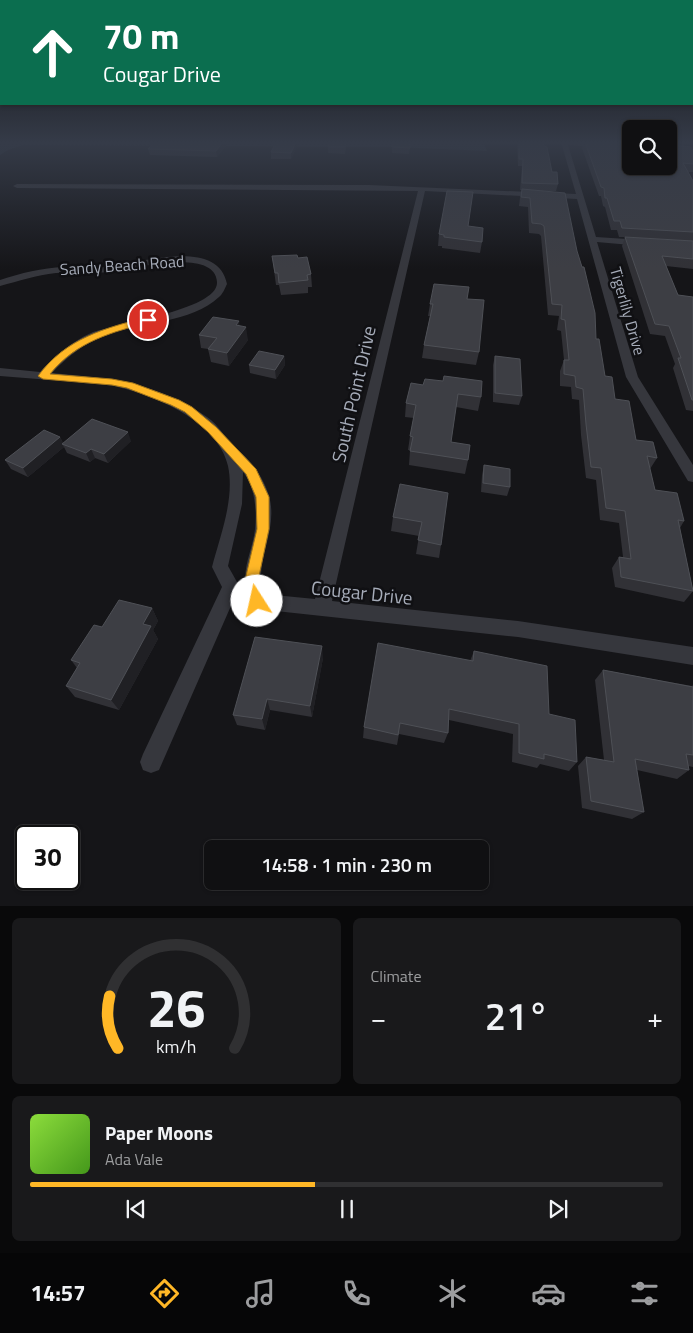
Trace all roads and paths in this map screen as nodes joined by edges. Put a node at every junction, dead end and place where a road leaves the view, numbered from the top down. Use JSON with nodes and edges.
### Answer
{"nodes":[{"id":1,"x":576,"y":184,"type":"edge"},
{"id":2,"x":17,"y":186,"type":"dead end"},
{"id":3,"x":422,"y":189,"type":"junction"},
{"id":4,"x":580,"y":197,"type":"junction"},
{"id":5,"x":593,"y":238,"type":"junction"},
{"id":6,"x":653,"y":243,"type":"edge"},
{"id":7,"x":0,"y":283,"type":"edge"},
{"id":8,"x":0,"y":372,"type":"edge"},
{"id":9,"x":43,"y":376,"type":"junction"},
{"id":10,"x":228,"y":446,"type":"junction"},
{"id":11,"x":693,"y":477,"type":"edge"},
{"id":12,"x":231,"y":587,"type":"junction"},
{"id":13,"x":257,"y":601,"type":"junction"},
{"id":14,"x":322,"y":608,"type":"junction"},
{"id":15,"x":693,"y":656,"type":"edge"},
{"id":16,"x":151,"y":762,"type":"dead end"}],
"edges":[{"from":1,"to":4,"type":"street","name":"Tigerlily Drive"},
{"from":2,"to":3,"type":"street"},
{"from":3,"to":4,"type":"street"},
{"from":3,"to":14,"type":"street","name":"South Point Drive"},
{"from":4,"to":5,"type":"street","name":"Tigerlily Drive"},
{"from":5,"to":6,"type":"street"},
{"from":5,"to":11,"type":"street","name":"Tigerlily Drive"},
{"from":7,"to":9,"type":"street","name":"Sandy Beach Road"},
{"from":8,"to":9,"type":"street"},
{"from":9,"to":10,"type":"street"},
{"from":10,"to":12,"type":"street"},
{"from":10,"to":13,"type":"street"},
{"from":12,"to":13,"type":"street","name":"Cougar Drive"},
{"from":12,"to":16,"type":"street"},
{"from":13,"to":14,"type":"street","name":"Cougar Drive"},
{"from":14,"to":15,"type":"street","name":"Cougar Drive"}]}
